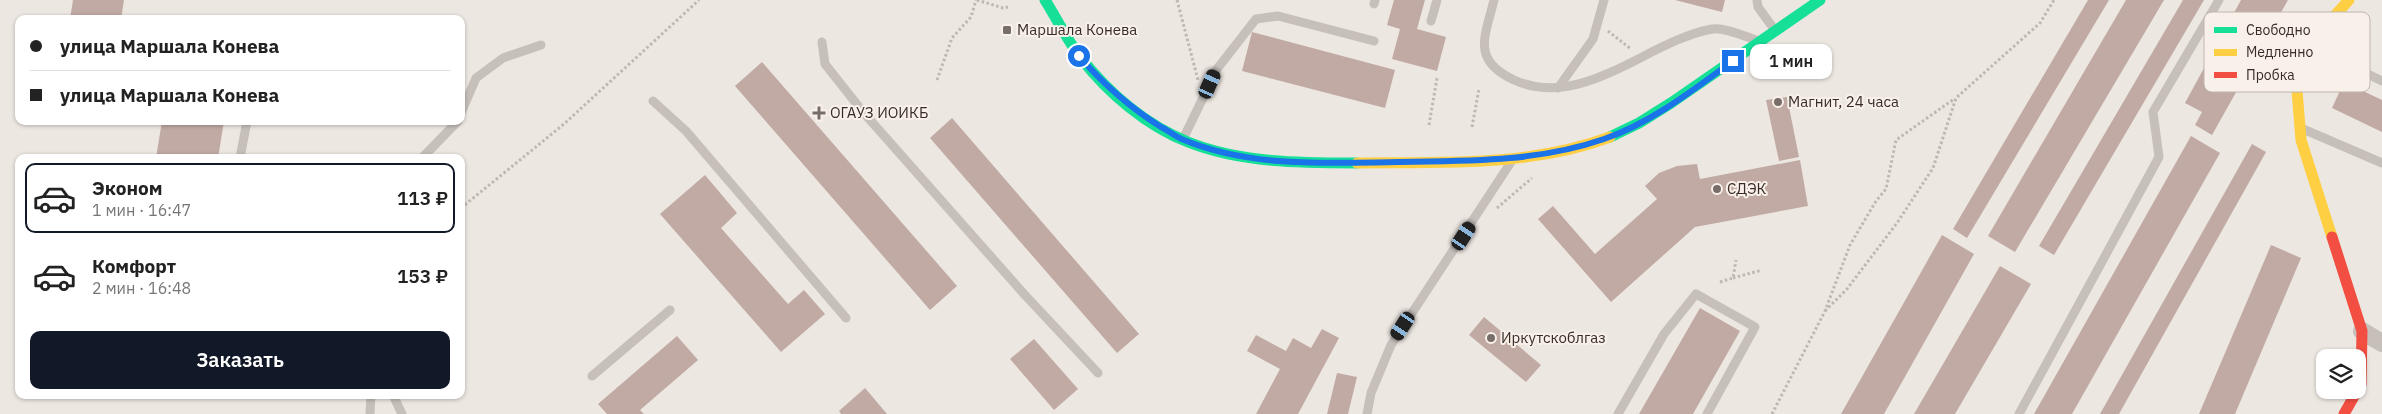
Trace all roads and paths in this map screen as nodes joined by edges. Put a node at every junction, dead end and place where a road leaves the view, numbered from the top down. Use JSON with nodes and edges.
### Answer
{"nodes":[{"id":1,"x":699,"y":0,"type":"edge"},
{"id":2,"x":977,"y":0,"type":"edge"},
{"id":3,"x":1045,"y":0,"type":"edge"},
{"id":4,"x":1050,"y":0,"type":"edge"},
{"id":5,"x":1177,"y":0,"type":"edge"},
{"id":6,"x":1437,"y":0,"type":"edge"},
{"id":7,"x":1494,"y":0,"type":"edge"},
{"id":8,"x":1604,"y":0,"type":"edge"},
{"id":9,"x":1757,"y":0,"type":"edge"},
{"id":10,"x":1820,"y":0,"type":"edge"},
{"id":11,"x":2054,"y":0,"type":"edge"},
{"id":12,"x":2220,"y":0,"type":"edge"},
{"id":13,"x":2349,"y":0,"type":"edge"},
{"id":14,"x":1008,"y":7,"type":"dead end"},
{"id":15,"x":2213,"y":12,"type":"edge"},
{"id":16,"x":2338,"y":12,"type":"edge"},
{"id":17,"x":1431,"y":21,"type":"dead end"},
{"id":18,"x":1061,"y":24,"type":"junction"},
{"id":19,"x":2204,"y":27,"type":"edge"},
{"id":20,"x":1776,"y":31,"type":"junction"},
{"id":21,"x":1374,"y":41,"type":"dead end"},
{"id":22,"x":1762,"y":41,"type":"junction"},
{"id":23,"x":822,"y":42,"type":"dead end"},
{"id":24,"x":541,"y":45,"type":"dead end"},
{"id":25,"x":1631,"y":49,"type":"dead end"},
{"id":26,"x":1622,"y":53,"type":"dead end"},
{"id":27,"x":2370,"y":75,"type":"edge"},
{"id":28,"x":1436,"y":78,"type":"dead end"},
{"id":29,"x":937,"y":80,"type":"dead end"},
{"id":30,"x":2382,"y":81,"type":"edge"},
{"id":31,"x":1558,"y":88,"type":"junction"},
{"id":32,"x":1479,"y":89,"type":"dead end"},
{"id":33,"x":2297,"y":92,"type":"edge"},
{"id":34,"x":1956,"y":98,"type":"junction"},
{"id":35,"x":1203,"y":100,"type":"junction"},
{"id":36,"x":653,"y":101,"type":"dead end"},
{"id":37,"x":465,"y":104,"type":"edge"},
{"id":38,"x":247,"y":125,"type":"edge"},
{"id":39,"x":454,"y":125,"type":"edge"},
{"id":40,"x":1429,"y":125,"type":"dead end"},
{"id":41,"x":1472,"y":127,"type":"dead end"},
{"id":42,"x":2300,"y":128,"type":"junction"},
{"id":43,"x":1183,"y":140,"type":"junction"},
{"id":44,"x":241,"y":154,"type":"edge"},
{"id":45,"x":426,"y":154,"type":"edge"},
{"id":46,"x":1514,"y":158,"type":"junction"},
{"id":47,"x":2382,"y":163,"type":"edge"},
{"id":48,"x":1533,"y":177,"type":"dead end"},
{"id":49,"x":465,"y":205,"type":"edge"},
{"id":50,"x":1494,"y":211,"type":"dead end"},
{"id":51,"x":1736,"y":260,"type":"dead end"},
{"id":52,"x":1762,"y":270,"type":"dead end"},
{"id":53,"x":1733,"y":278,"type":"junction"},
{"id":54,"x":1720,"y":282,"type":"dead end"},
{"id":55,"x":670,"y":310,"type":"dead end"},
{"id":56,"x":1825,"y":312,"type":"junction"},
{"id":57,"x":846,"y":318,"type":"dead end"},
{"id":58,"x":2362,"y":331,"type":"junction"},
{"id":59,"x":2382,"y":343,"type":"edge"},
{"id":60,"x":1098,"y":373,"type":"dead end"},
{"id":61,"x":592,"y":376,"type":"dead end"},
{"id":62,"x":371,"y":399,"type":"edge"},
{"id":63,"x":395,"y":399,"type":"edge"},
{"id":64,"x":370,"y":414,"type":"edge"},
{"id":65,"x":402,"y":414,"type":"edge"},
{"id":66,"x":1367,"y":414,"type":"edge"},
{"id":67,"x":1618,"y":414,"type":"edge"},
{"id":68,"x":1707,"y":414,"type":"edge"},
{"id":69,"x":1772,"y":414,"type":"edge"},
{"id":70,"x":2019,"y":414,"type":"edge"},
{"id":71,"x":2344,"y":414,"type":"edge"}],
"edges":[{"from":1,"to":49,"type":"path"},
{"from":2,"to":14,"type":"path"},
{"from":2,"to":29,"type":"path"},
{"from":3,"to":18,"type":"main road"},
{"from":4,"to":18,"type":"main road"},
{"from":5,"to":35,"type":"path"},
{"from":6,"to":17,"type":"lane"},
{"from":7,"to":31,"type":"lane"},
{"from":8,"to":31,"type":"lane"},
{"from":9,"to":20,"type":"lane"},
{"from":10,"to":20,"type":"main road"},
{"from":11,"to":34,"type":"path"},
{"from":12,"to":15,"type":"lane"},
{"from":13,"to":16,"type":"main road"},
{"from":18,"to":43,"type":"main road"},
{"from":19,"to":70,"type":"lane"},
{"from":20,"to":22,"type":"main road"},
{"from":21,"to":35,"type":"lane"},
{"from":22,"to":31,"type":"lane"},
{"from":22,"to":46,"type":"main road"},
{"from":23,"to":60,"type":"lane"},
{"from":24,"to":37,"type":"lane"},
{"from":25,"to":26,"type":"path"},
{"from":27,"to":30,"type":"lane"},
{"from":28,"to":40,"type":"path"},
{"from":32,"to":41,"type":"path"},
{"from":33,"to":42,"type":"main road"},
{"from":34,"to":56,"type":"path"},
{"from":34,"to":56,"type":"path"},
{"from":35,"to":43,"type":"lane"},
{"from":36,"to":57,"type":"lane"},
{"from":38,"to":44,"type":"lane"},
{"from":39,"to":45,"type":"lane"},
{"from":42,"to":47,"type":"lane"},
{"from":42,"to":58,"type":"main road"},
{"from":43,"to":46,"type":"main road"},
{"from":46,"to":66,"type":"lane"},
{"from":48,"to":50,"type":"path"},
{"from":51,"to":53,"type":"path"},
{"from":52,"to":53,"type":"path"},
{"from":53,"to":54,"type":"path"},
{"from":55,"to":61,"type":"lane"},
{"from":56,"to":69,"type":"path"},
{"from":58,"to":59,"type":"street"},
{"from":58,"to":71,"type":"main road"},
{"from":62,"to":64,"type":"lane"},
{"from":63,"to":65,"type":"lane"},
{"from":67,"to":68,"type":"lane"}]}
